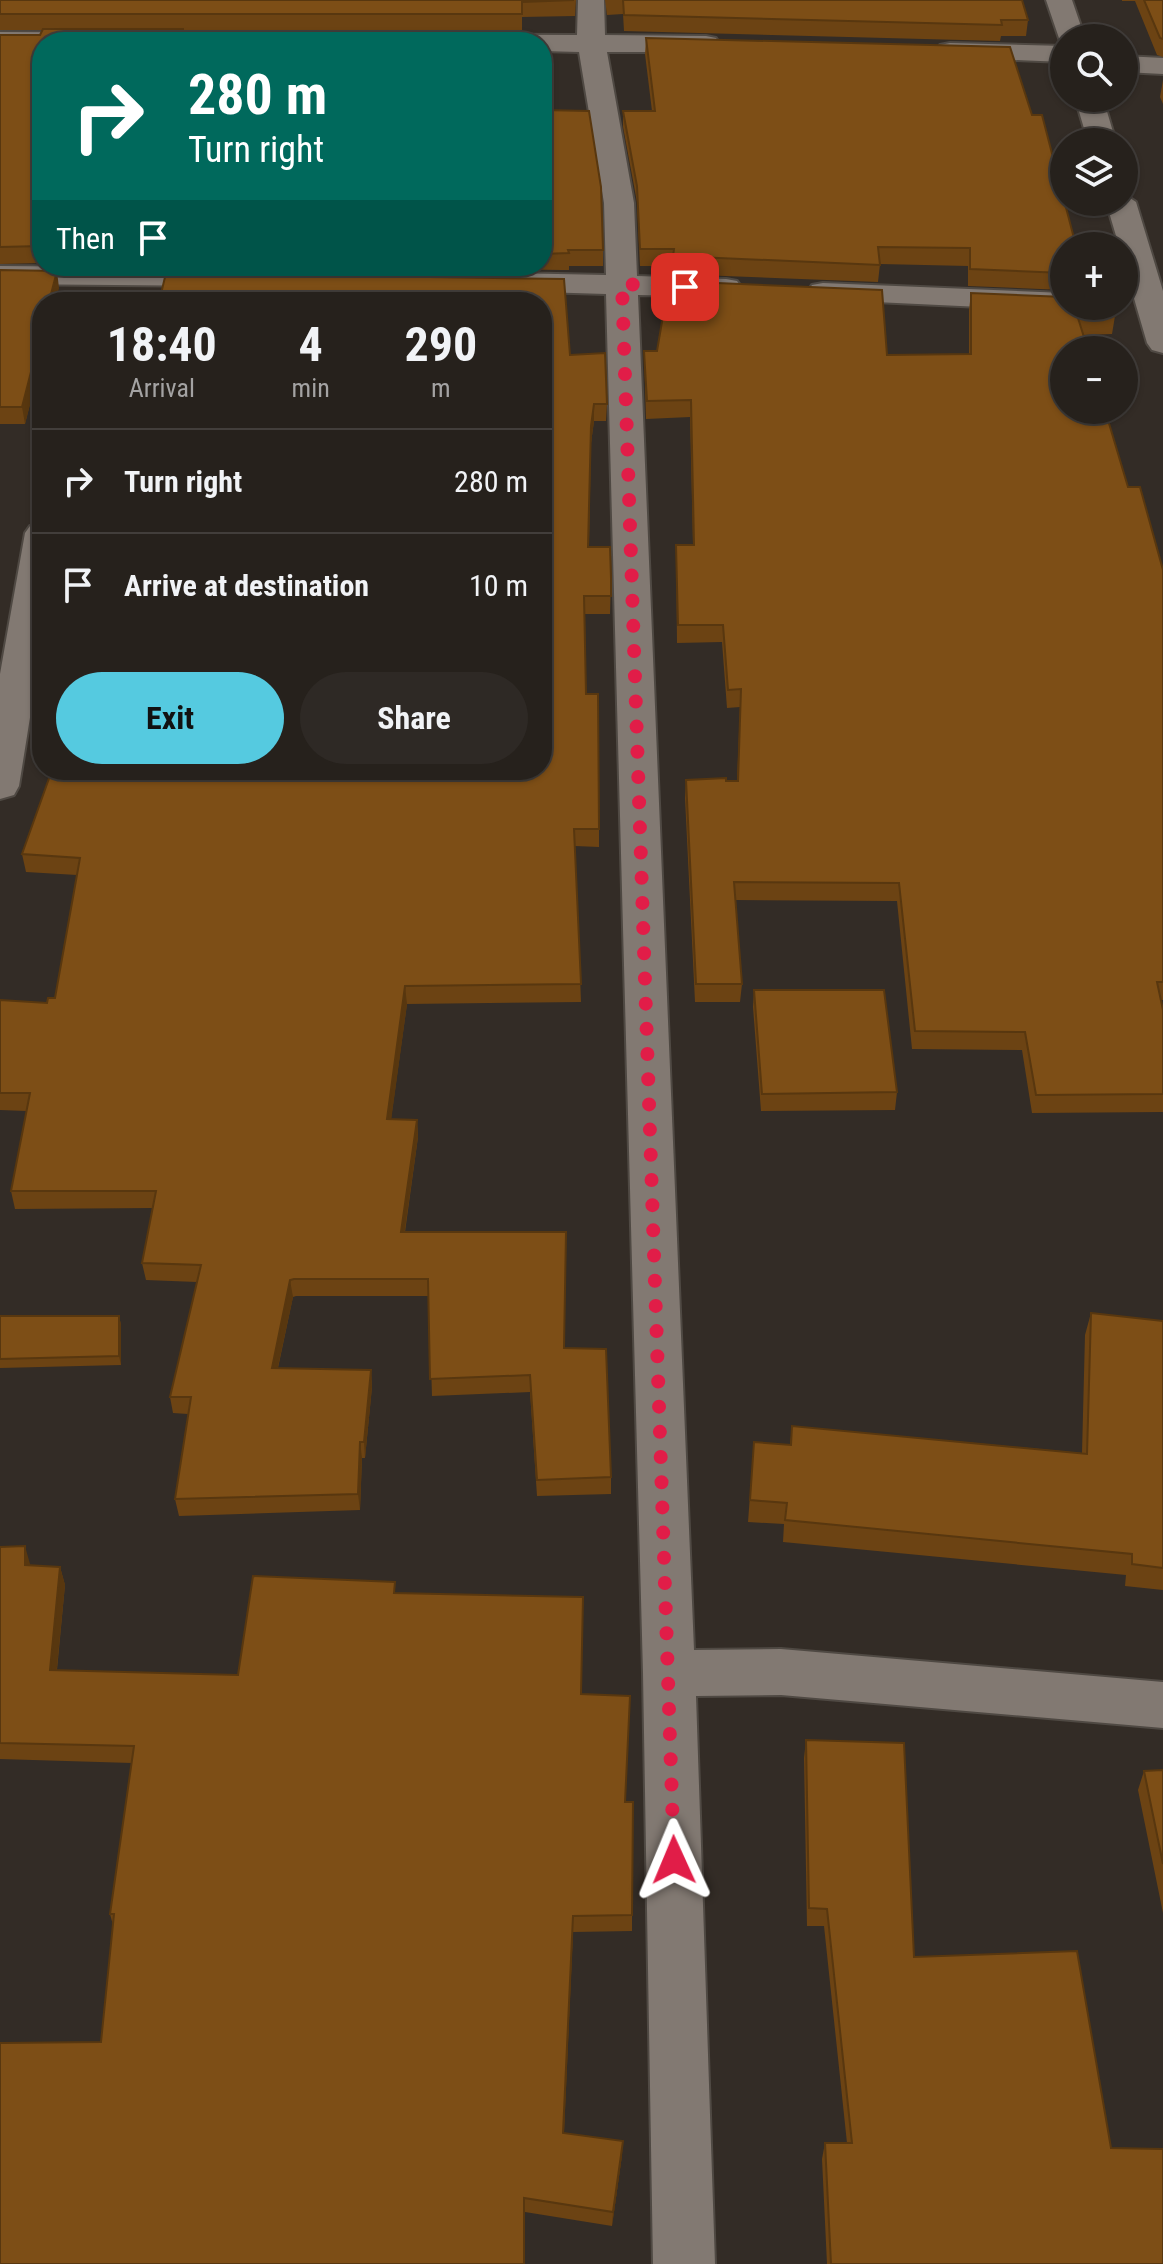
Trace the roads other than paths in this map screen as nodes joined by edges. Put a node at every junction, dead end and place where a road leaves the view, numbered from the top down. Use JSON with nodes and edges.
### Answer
{"nodes":[{"id":1,"x":1059,"y":0,"type":"edge"},
{"id":2,"x":591,"y":20,"type":"edge"},
{"id":3,"x":1067,"y":24,"type":"edge"},
{"id":4,"x":236,"y":32,"type":"edge"},
{"id":5,"x":32,"y":39,"type":"edge"},
{"id":6,"x":0,"y":40,"type":"edge"},
{"id":7,"x":733,"y":44,"type":"edge"},
{"id":8,"x":922,"y":50,"type":"edge"},
{"id":9,"x":1050,"y":54,"type":"edge"},
{"id":10,"x":1138,"y":65,"type":"edge"},
{"id":11,"x":1163,"y":66,"type":"edge"},
{"id":12,"x":1124,"y":216,"type":"edge"},
{"id":13,"x":0,"y":275,"type":"edge"},
{"id":14,"x":258,"y":278,"type":"edge"},
{"id":15,"x":479,"y":282,"type":"edge"},
{"id":16,"x":622,"y":284,"type":"junction"},
{"id":17,"x":83,"y":289,"type":"edge"},
{"id":18,"x":748,"y":289,"type":"edge"},
{"id":19,"x":795,"y":291,"type":"edge"},
{"id":20,"x":1050,"y":301,"type":"edge"},
{"id":21,"x":1147,"y":306,"type":"edge"},
{"id":22,"x":1163,"y":343,"type":"edge"},
{"id":23,"x":32,"y":593,"type":"edge"},
{"id":24,"x":0,"y":786,"type":"edge"},
{"id":25,"x":669,"y":1673,"type":"junction"},
{"id":26,"x":1163,"y":1705,"type":"edge"},
{"id":27,"x":684,"y":2264,"type":"edge"}],
"edges":[{"from":1,"to":3,"type":"street"},
{"from":2,"to":4,"type":"street"},
{"from":2,"to":7,"type":"street"},
{"from":2,"to":16,"type":"street"},
{"from":5,"to":6,"type":"street"},
{"from":8,"to":9,"type":"street"},
{"from":10,"to":11,"type":"street"},
{"from":12,"to":21,"type":"street"},
{"from":13,"to":17,"type":"street"},
{"from":14,"to":17,"type":"street"},
{"from":15,"to":16,"type":"street"},
{"from":16,"to":18,"type":"street"},
{"from":16,"to":25,"type":"street"},
{"from":19,"to":20,"type":"street"},
{"from":21,"to":22,"type":"street"},
{"from":23,"to":24,"type":"street"},
{"from":25,"to":26,"type":"street"},
{"from":25,"to":27,"type":"street"}]}
